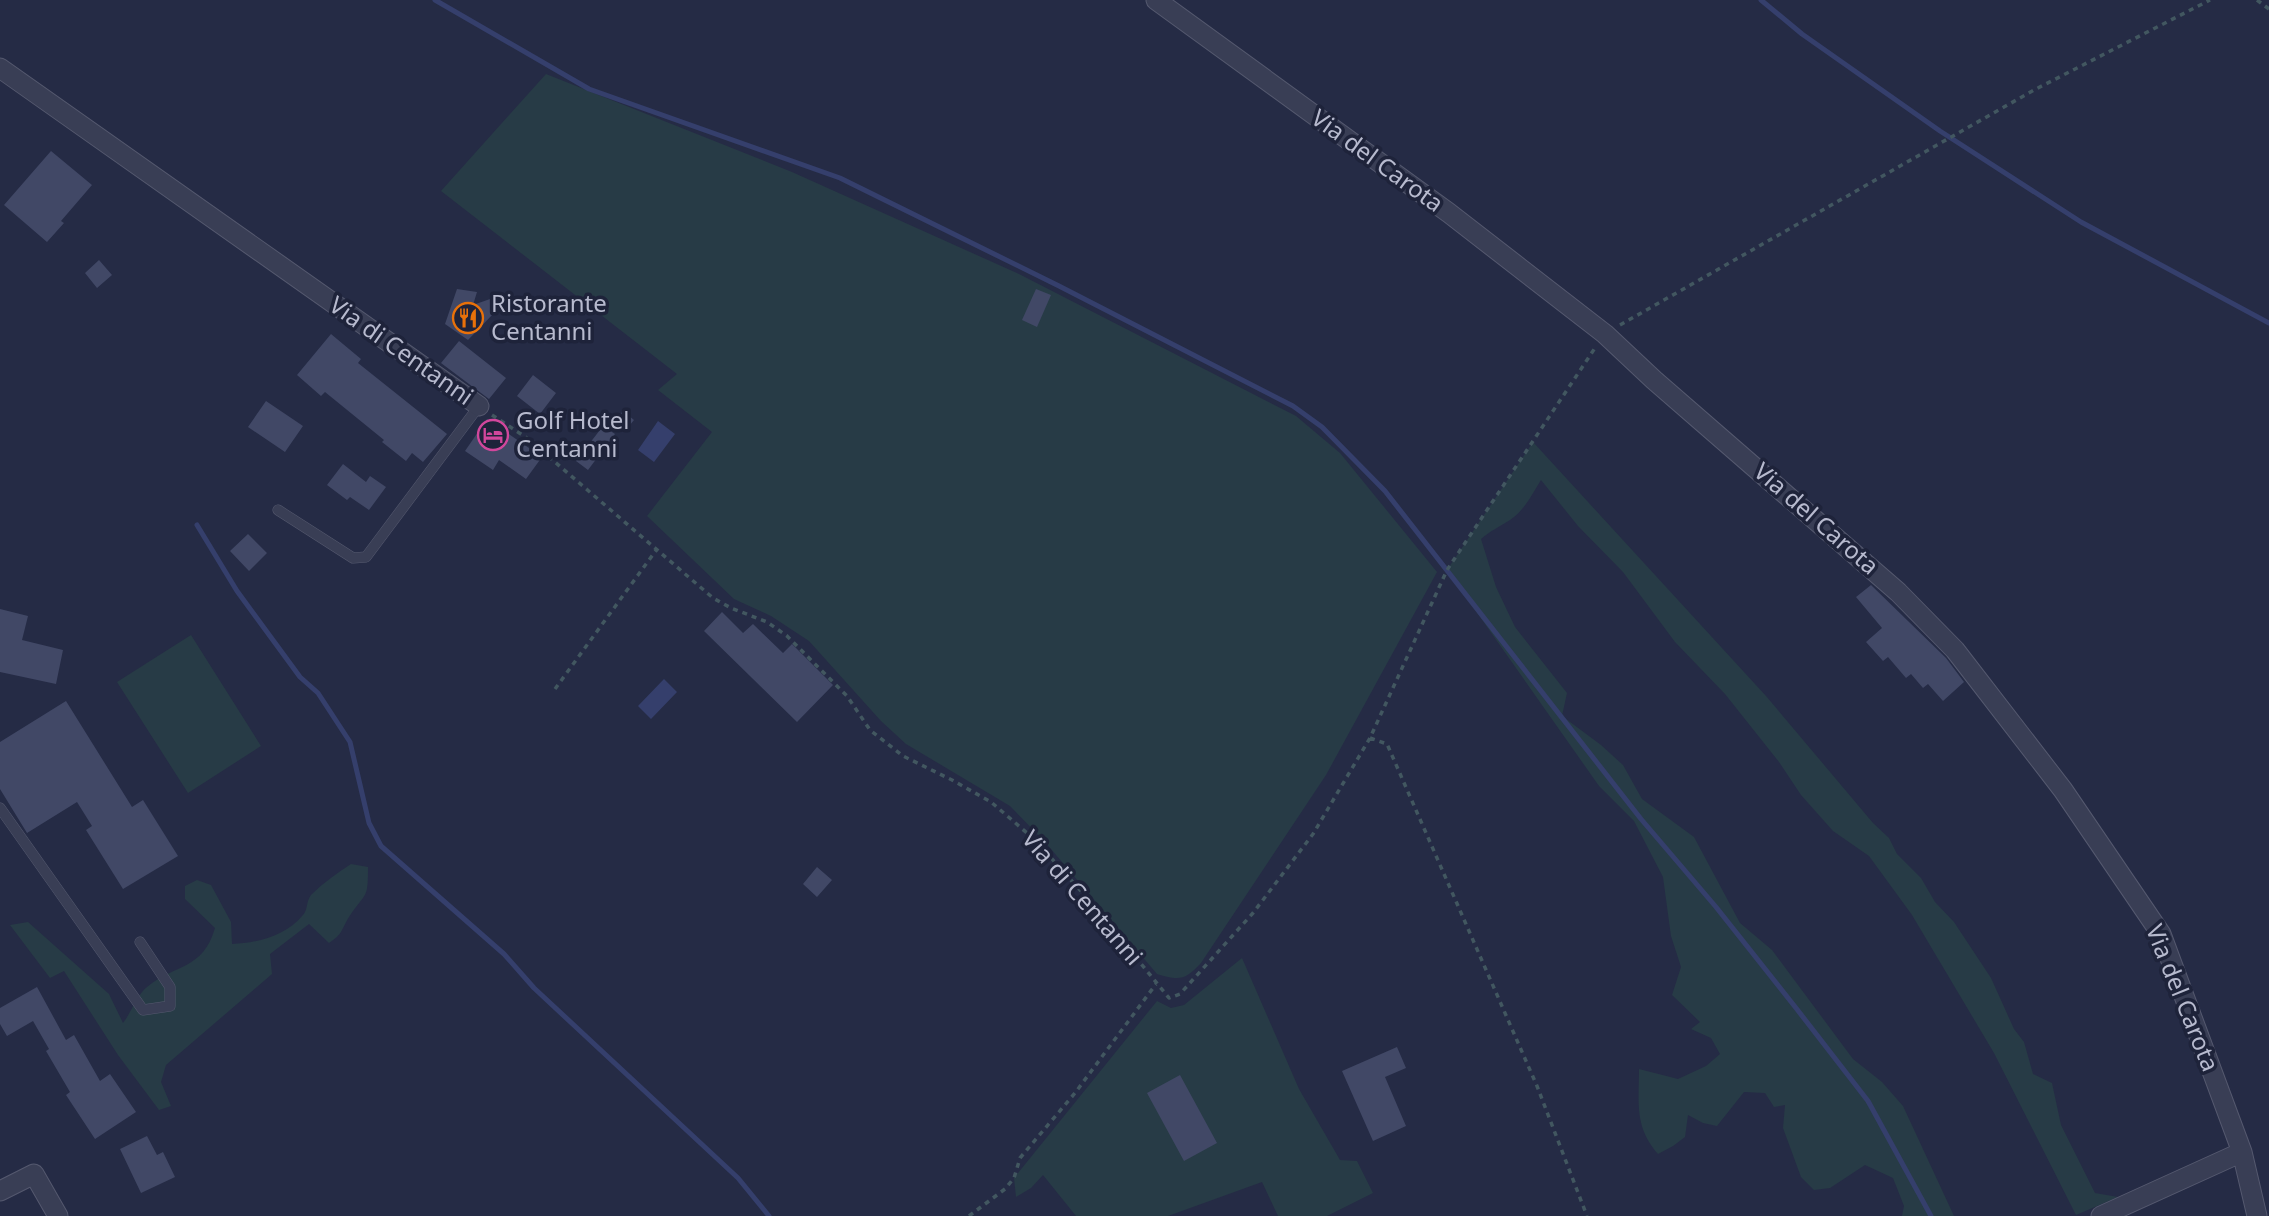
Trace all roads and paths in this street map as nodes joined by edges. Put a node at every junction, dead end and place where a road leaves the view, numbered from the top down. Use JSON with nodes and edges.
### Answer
{"nodes":[{"id":1,"x":1156,"y":0,"type":"edge"},
{"id":2,"x":2210,"y":0,"type":"edge"},
{"id":3,"x":2257,"y":0,"type":"edge"},
{"id":4,"x":2269,"y":9,"type":"edge"},
{"id":5,"x":0,"y":68,"type":"edge"},
{"id":6,"x":1605,"y":334,"type":"junction"},
{"id":7,"x":479,"y":406,"type":"junction"},
{"id":8,"x":278,"y":510,"type":"dead end"},
{"id":9,"x":657,"y":548,"type":"junction"},
{"id":10,"x":555,"y":688,"type":"dead end"},
{"id":11,"x":1370,"y":738,"type":"junction"},
{"id":12,"x":0,"y":808,"type":"edge"},
{"id":13,"x":140,"y":942,"type":"dead end"},
{"id":14,"x":1156,"y":984,"type":"junction"},
{"id":15,"x":2242,"y":1152,"type":"junction"},
{"id":16,"x":0,"y":1191,"type":"edge"},
{"id":17,"x":58,"y":1216,"type":"edge"},
{"id":18,"x":969,"y":1216,"type":"edge"},
{"id":19,"x":1587,"y":1216,"type":"edge"},
{"id":20,"x":2101,"y":1216,"type":"edge"},
{"id":21,"x":2257,"y":1216,"type":"edge"}],
"edges":[{"from":1,"to":6,"type":"street","name":"Via del Carota"},
{"from":2,"to":6,"type":"path"},
{"from":3,"to":4,"type":"path"},
{"from":5,"to":7,"type":"street","name":"Via di Centanni"},
{"from":6,"to":11,"type":"path"},
{"from":6,"to":15,"type":"street","name":"Via del Carota"},
{"from":7,"to":8,"type":"lane"},
{"from":7,"to":9,"type":"path","name":"Via di Centanni"},
{"from":9,"to":10,"type":"path"},
{"from":9,"to":14,"type":"path","name":"Via di Centanni"},
{"from":11,"to":14,"type":"path","name":"Via di Centanni"},
{"from":11,"to":19,"type":"path"},
{"from":12,"to":13,"type":"lane"},
{"from":14,"to":18,"type":"path"},
{"from":15,"to":20,"type":"street"},
{"from":15,"to":21,"type":"street","name":"Via del Carota"},
{"from":16,"to":17,"type":"street"}]}
